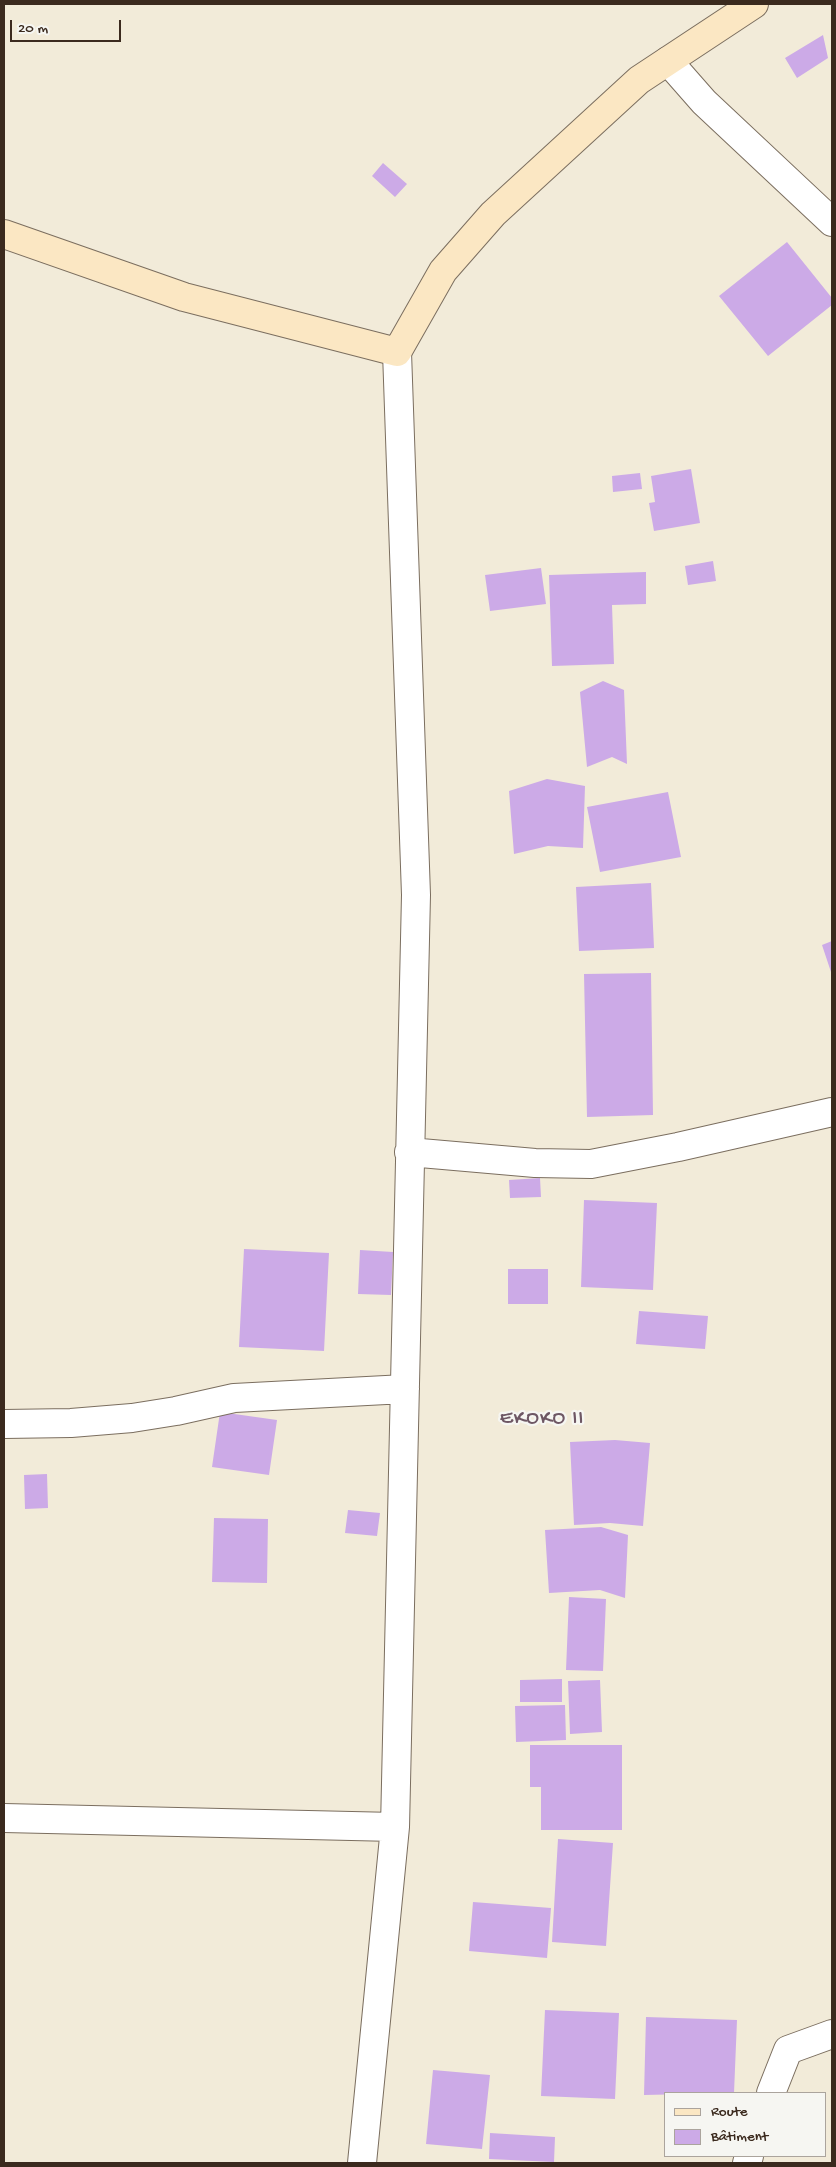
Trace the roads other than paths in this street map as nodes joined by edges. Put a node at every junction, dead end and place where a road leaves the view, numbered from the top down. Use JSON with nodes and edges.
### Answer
{"nodes":[{"id":1,"x":754,"y":4,"type":"edge"},
{"id":2,"x":668,"y":61,"type":"junction"},
{"id":3,"x":832,"y":222,"type":"edge"},
{"id":4,"x":4,"y":234,"type":"edge"},
{"id":5,"x":397,"y":352,"type":"junction"},
{"id":6,"x":832,"y":1112,"type":"edge"},
{"id":7,"x":410,"y":1152,"type":"junction"},
{"id":8,"x":405,"y":1389,"type":"junction"},
{"id":9,"x":4,"y":1424,"type":"edge"},
{"id":10,"x":4,"y":1818,"type":"edge"},
{"id":11,"x":395,"y":1827,"type":"junction"},
{"id":12,"x":832,"y":2034,"type":"edge"},
{"id":13,"x":771,"y":2092,"type":"edge"},
{"id":14,"x":362,"y":2163,"type":"edge"}],
"edges":[{"from":1,"to":2,"type":"main road"},
{"from":2,"to":3,"type":"street"},
{"from":2,"to":5,"type":"main road"},
{"from":4,"to":5,"type":"main road"},
{"from":5,"to":7,"type":"street"},
{"from":6,"to":7,"type":"street"},
{"from":7,"to":8,"type":"street"},
{"from":8,"to":9,"type":"street"},
{"from":8,"to":11,"type":"street"},
{"from":10,"to":11,"type":"street"},
{"from":11,"to":14,"type":"street"},
{"from":12,"to":13,"type":"street"}]}
